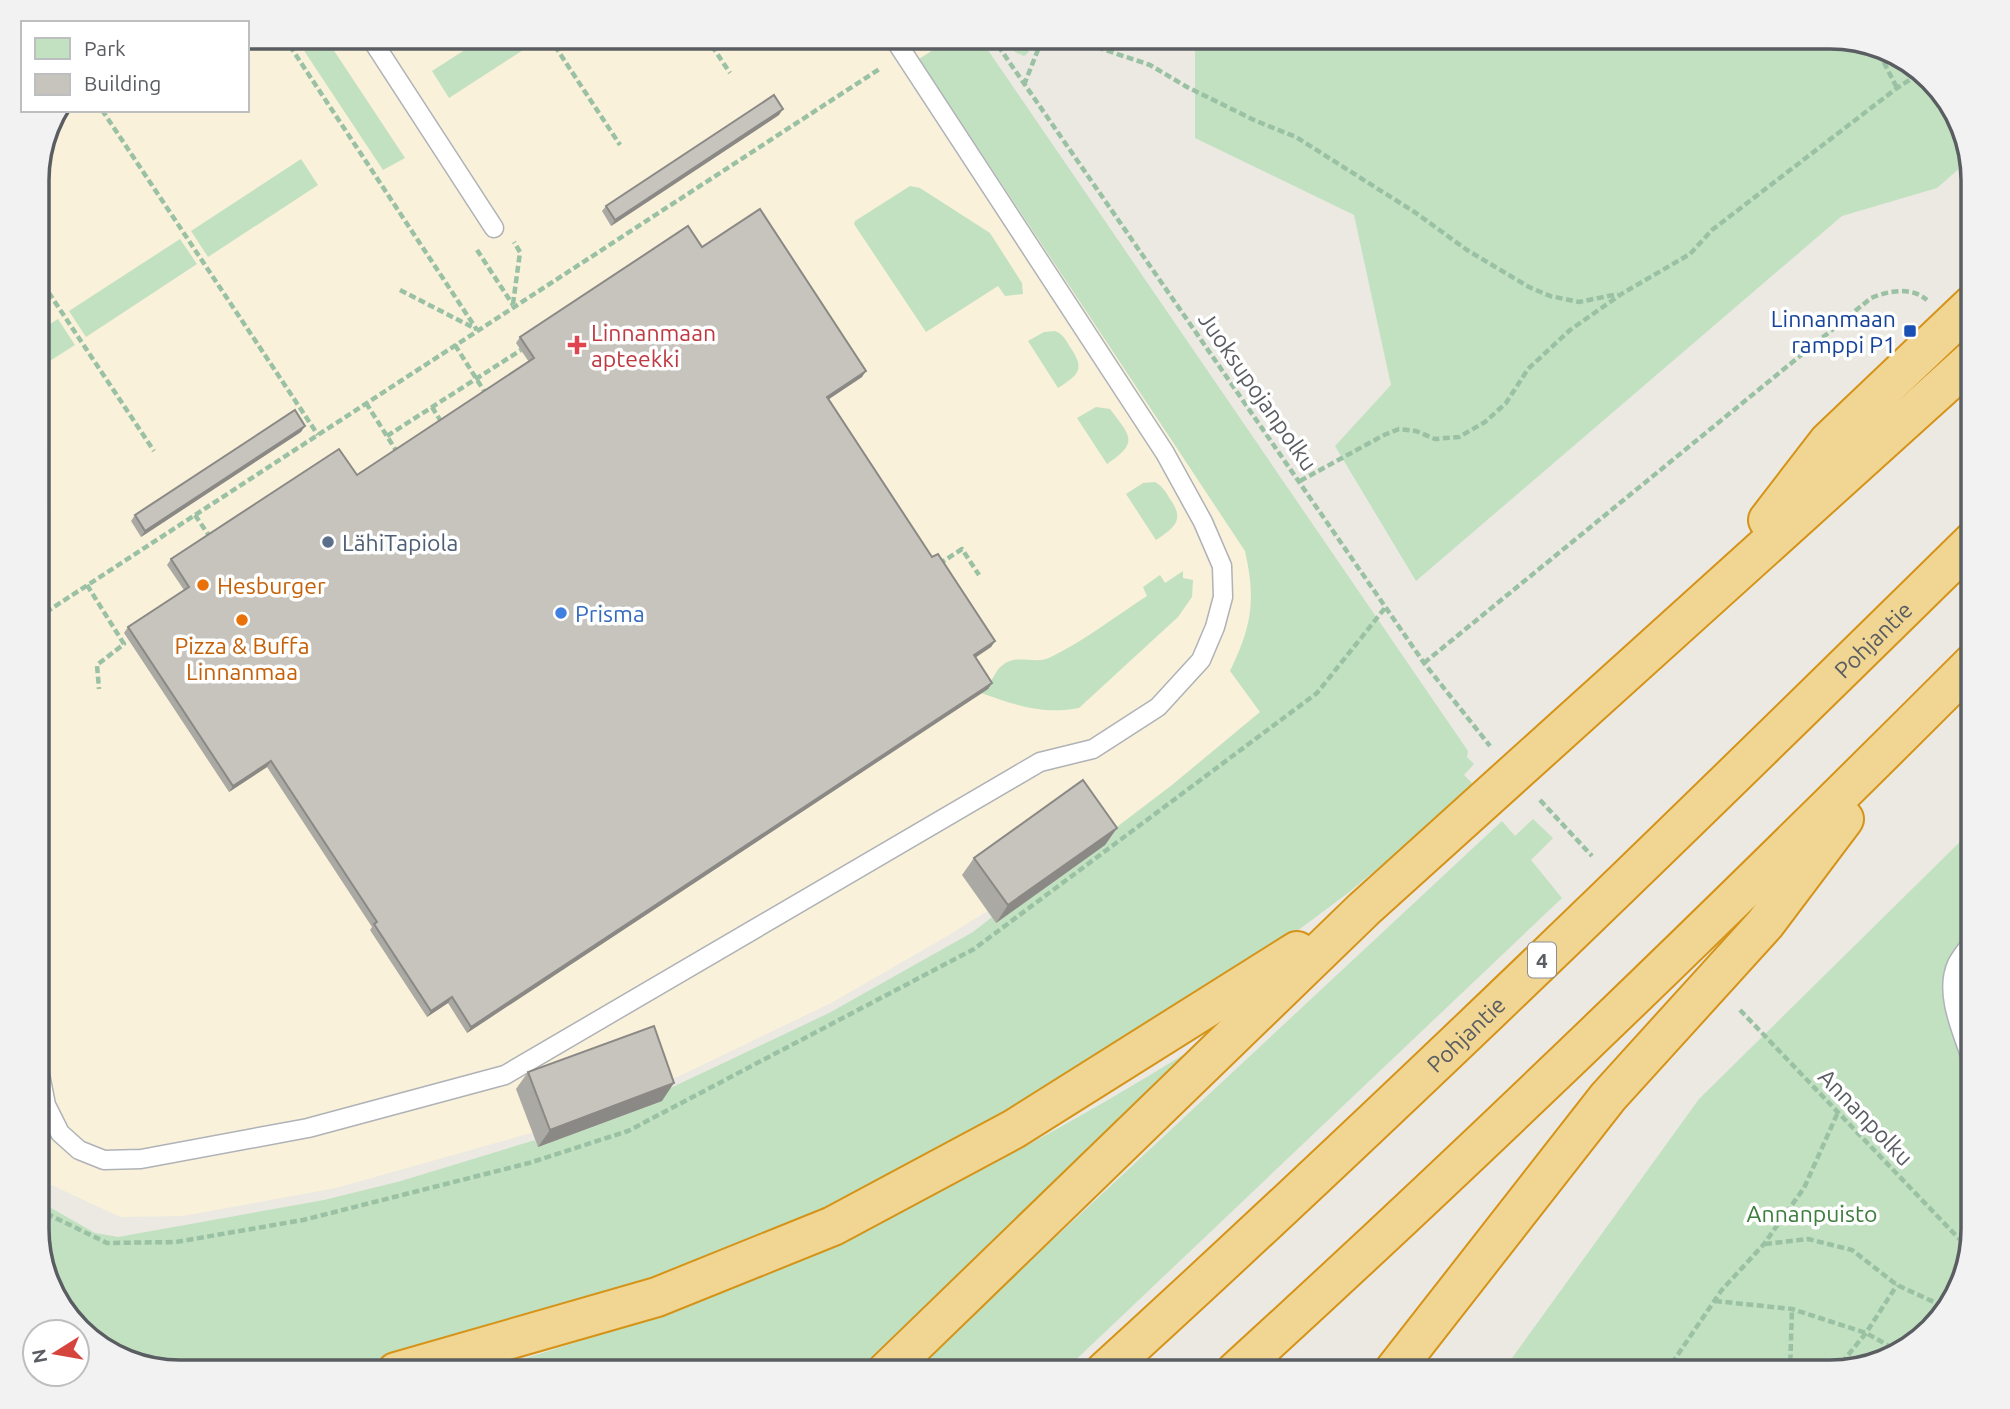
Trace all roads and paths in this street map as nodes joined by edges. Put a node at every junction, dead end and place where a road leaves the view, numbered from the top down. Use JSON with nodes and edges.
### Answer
{"nodes":[{"id":1,"x":292,"y":49,"type":"edge"},
{"id":2,"x":378,"y":49,"type":"edge"},
{"id":3,"x":557,"y":49,"type":"edge"},
{"id":4,"x":714,"y":49,"type":"edge"},
{"id":5,"x":900,"y":49,"type":"edge"},
{"id":6,"x":1000,"y":49,"type":"edge"},
{"id":7,"x":1038,"y":49,"type":"edge"},
{"id":8,"x":1103,"y":49,"type":"edge"},
{"id":9,"x":903,"y":53,"type":"junction"},
{"id":10,"x":1883,"y":61,"type":"edge"},
{"id":11,"x":730,"y":73,"type":"dead end"},
{"id":12,"x":1912,"y":78,"type":"edge"},
{"id":13,"x":1023,"y":85,"type":"junction"},
{"id":14,"x":1897,"y":88,"type":"junction"},
{"id":15,"x":103,"y":112,"type":"edge"},
{"id":16,"x":620,"y":145,"type":"dead end"},
{"id":17,"x":501,"y":231,"type":"joint"},
{"id":18,"x":400,"y":290,"type":"dead end"},
{"id":19,"x":49,"y":293,"type":"edge"},
{"id":20,"x":1623,"y":293,"type":"junction"},
{"id":21,"x":513,"y":305,"type":"junction"},
{"id":22,"x":1936,"y":307,"type":"dead end"},
{"id":23,"x":1961,"y":315,"type":"edge"},
{"id":24,"x":477,"y":330,"type":"junction"},
{"id":25,"x":455,"y":345,"type":"junction"},
{"id":26,"x":521,"y":350,"type":"edge"},
{"id":27,"x":1961,"y":370,"type":"edge"},
{"id":28,"x":476,"y":378,"type":"junction"},
{"id":29,"x":486,"y":394,"type":"edge"},
{"id":30,"x":366,"y":403,"type":"junction"},
{"id":31,"x":432,"y":407,"type":"junction"},
{"id":32,"x":442,"y":422,"type":"edge"},
{"id":33,"x":318,"y":435,"type":"junction"},
{"id":34,"x":387,"y":436,"type":"junction"},
{"id":35,"x":154,"y":452,"type":"dead end"},
{"id":36,"x":397,"y":452,"type":"edge"},
{"id":37,"x":1300,"y":481,"type":"junction"},
{"id":38,"x":195,"y":515,"type":"junction"},
{"id":39,"x":210,"y":537,"type":"edge"},
{"id":40,"x":1961,"y":553,"type":"edge"},
{"id":41,"x":937,"y":566,"type":"edge"},
{"id":42,"x":979,"y":575,"type":"dead end"},
{"id":43,"x":87,"y":585,"type":"junction"},
{"id":44,"x":1704,"y":602,"type":"junction"},
{"id":45,"x":1385,"y":608,"type":"junction"},
{"id":46,"x":49,"y":610,"type":"edge"},
{"id":47,"x":1424,"y":663,"type":"junction"},
{"id":48,"x":1961,"y":675,"type":"edge"},
{"id":49,"x":99,"y":689,"type":"dead end"},
{"id":50,"x":1923,"y":713,"type":"junction"},
{"id":51,"x":1493,"y":749,"type":"dead end"},
{"id":52,"x":1533,"y":794,"type":"dead end"},
{"id":53,"x":1592,"y":856,"type":"dead end"},
{"id":54,"x":1364,"y":909,"type":"junction"},
{"id":55,"x":1961,"y":959,"type":"edge"},
{"id":56,"x":1740,"y":1010,"type":"dead end"},
{"id":57,"x":1961,"y":1024,"type":"edge"},
{"id":58,"x":49,"y":1111,"type":"edge"},
{"id":59,"x":1838,"y":1112,"type":"junction"},
{"id":60,"x":49,"y":1215,"type":"edge"},
{"id":61,"x":1960,"y":1240,"type":"edge"},
{"id":62,"x":1764,"y":1244,"type":"junction"},
{"id":63,"x":1897,"y":1285,"type":"junction"},
{"id":64,"x":1715,"y":1301,"type":"junction"},
{"id":65,"x":1938,"y":1304,"type":"edge"},
{"id":66,"x":1792,"y":1309,"type":"junction"},
{"id":67,"x":1866,"y":1333,"type":"junction"},
{"id":68,"x":1889,"y":1346,"type":"edge"},
{"id":69,"x":1845,"y":1359,"type":"edge"},
{"id":70,"x":438,"y":1360,"type":"edge"},
{"id":71,"x":898,"y":1360,"type":"edge"},
{"id":72,"x":1117,"y":1360,"type":"edge"},
{"id":73,"x":1248,"y":1360,"type":"edge"},
{"id":74,"x":1403,"y":1360,"type":"edge"},
{"id":75,"x":1675,"y":1360,"type":"edge"},
{"id":76,"x":1790,"y":1360,"type":"edge"}],
"edges":[{"from":1,"to":24,"type":"path"},
{"from":2,"to":17,"type":"lane"},
{"from":3,"to":16,"type":"path"},
{"from":4,"to":11,"type":"path"},
{"from":5,"to":9,"type":"lane"},
{"from":6,"to":13,"type":"path","name":"Juoksupojanpolku"},
{"from":7,"to":13,"type":"path"},
{"from":8,"to":20,"type":"path"},
{"from":9,"to":21,"type":"path"},
{"from":9,"to":58,"type":"lane"},
{"from":10,"to":14,"type":"path"},
{"from":12,"to":14,"type":"path"},
{"from":13,"to":37,"type":"path","name":"Juoksupojanpolku"},
{"from":14,"to":20,"type":"path"},
{"from":15,"to":33,"type":"path"},
{"from":17,"to":21,"type":"path"},
{"from":18,"to":24,"type":"path"},
{"from":19,"to":35,"type":"path"},
{"from":20,"to":37,"type":"path"},
{"from":21,"to":24,"type":"path"},
{"from":22,"to":47,"type":"path"},
{"from":23,"to":44,"type":"highway"},
{"from":24,"to":25,"type":"path"},
{"from":25,"to":28,"type":"path"},
{"from":25,"to":30,"type":"path"},
{"from":26,"to":28,"type":"path"},
{"from":27,"to":44,"type":"highway"},
{"from":28,"to":29,"type":"path"},
{"from":28,"to":31,"type":"path"},
{"from":30,"to":33,"type":"path"},
{"from":30,"to":34,"type":"path"},
{"from":31,"to":32,"type":"path"},
{"from":31,"to":34,"type":"path"},
{"from":33,"to":38,"type":"path"},
{"from":34,"to":36,"type":"path"},
{"from":37,"to":45,"type":"path","name":"Juoksupojanpolku"},
{"from":38,"to":39,"type":"path"},
{"from":38,"to":43,"type":"path"},
{"from":40,"to":72,"type":"highway","name":"Pohjantie","number":"4"},
{"from":41,"to":42,"type":"path"},
{"from":43,"to":46,"type":"path"},
{"from":43,"to":49,"type":"path"},
{"from":44,"to":54,"type":"highway"},
{"from":45,"to":47,"type":"path","name":"Juoksupojanpolku"},
{"from":45,"to":60,"type":"path"},
{"from":47,"to":51,"type":"path","name":"Juoksupojanpolku"},
{"from":48,"to":50,"type":"highway"},
{"from":50,"to":73,"type":"highway"},
{"from":50,"to":74,"type":"highway"},
{"from":52,"to":53,"type":"path"},
{"from":54,"to":70,"type":"highway"},
{"from":54,"to":71,"type":"highway"},
{"from":55,"to":57,"type":"lane"},
{"from":56,"to":59,"type":"path","name":"Annanpolku"},
{"from":59,"to":61,"type":"path","name":"Annanpolku"},
{"from":59,"to":62,"type":"path"},
{"from":62,"to":63,"type":"path"},
{"from":62,"to":64,"type":"path"},
{"from":63,"to":65,"type":"path"},
{"from":63,"to":67,"type":"path"},
{"from":64,"to":66,"type":"path"},
{"from":64,"to":75,"type":"path"},
{"from":66,"to":67,"type":"path"},
{"from":66,"to":76,"type":"path"},
{"from":67,"to":68,"type":"path"},
{"from":67,"to":69,"type":"path"}]}
